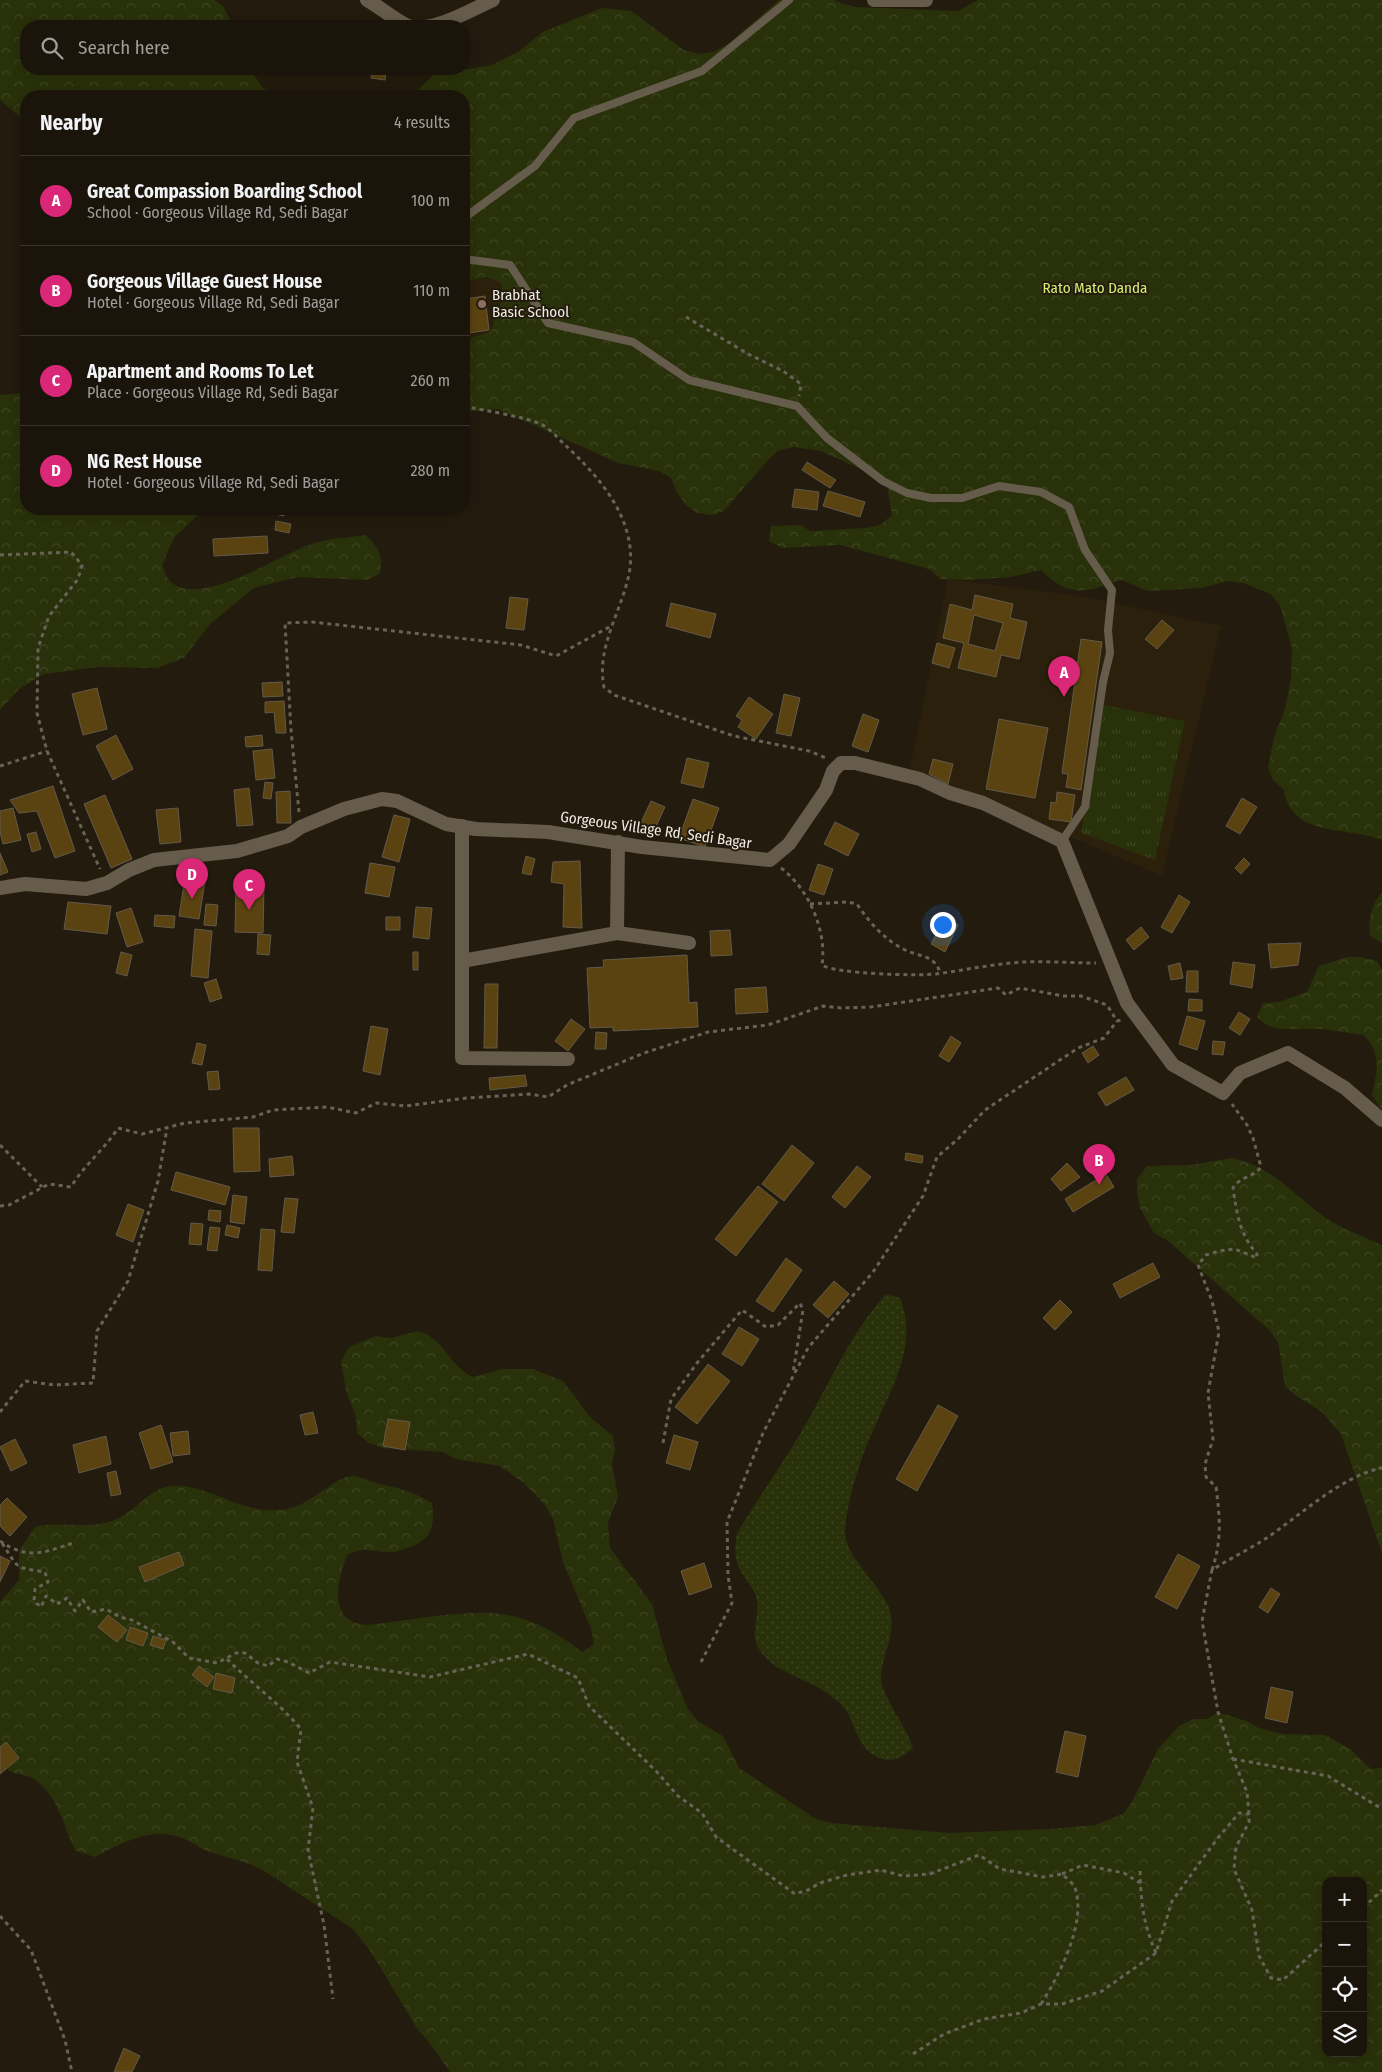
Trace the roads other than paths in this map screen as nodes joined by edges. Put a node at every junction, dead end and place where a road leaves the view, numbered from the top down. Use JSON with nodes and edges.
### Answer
{"nodes":[{"id":1,"x":367,"y":0,"type":"edge"},
{"id":2,"x":493,"y":0,"type":"edge"},
{"id":3,"x":789,"y":0,"type":"edge"},
{"id":4,"x":874,"y":0,"type":"edge"},
{"id":5,"x":926,"y":0,"type":"edge"},
{"id":6,"x":399,"y":20,"type":"edge"},
{"id":7,"x":448,"y":20,"type":"edge"},
{"id":8,"x":470,"y":214,"type":"edge"},
{"id":9,"x":470,"y":260,"type":"edge"},
{"id":10,"x":462,"y":826,"type":"junction"},
{"id":11,"x":1062,"y":841,"type":"junction"},
{"id":12,"x":618,"y":842,"type":"junction"},
{"id":13,"x":0,"y":888,"type":"edge"},
{"id":14,"x":617,"y":933,"type":"junction"},
{"id":15,"x":689,"y":943,"type":"dead end"},
{"id":16,"x":462,"y":961,"type":"junction"},
{"id":17,"x":568,"y":1059,"type":"dead end"},
{"id":18,"x":1382,"y":1120,"type":"edge"}],
"edges":[{"from":1,"to":6,"type":"street"},
{"from":2,"to":7,"type":"street"},
{"from":3,"to":8,"type":"lane"},
{"from":4,"to":5,"type":"street"},
{"from":9,"to":11,"type":"lane"},
{"from":10,"to":12,"type":"street","name":"Gorgeous Village Rd, Sedi Bagar"},
{"from":10,"to":13,"type":"street","name":"Gorgeous Village Rd, Sedi Bagar"},
{"from":10,"to":16,"type":"street"},
{"from":11,"to":12,"type":"street","name":"Gorgeous Village Rd, Sedi Bagar"},
{"from":11,"to":18,"type":"street"},
{"from":12,"to":14,"type":"street"},
{"from":14,"to":15,"type":"street"},
{"from":14,"to":16,"type":"street"},
{"from":16,"to":17,"type":"street"}]}
